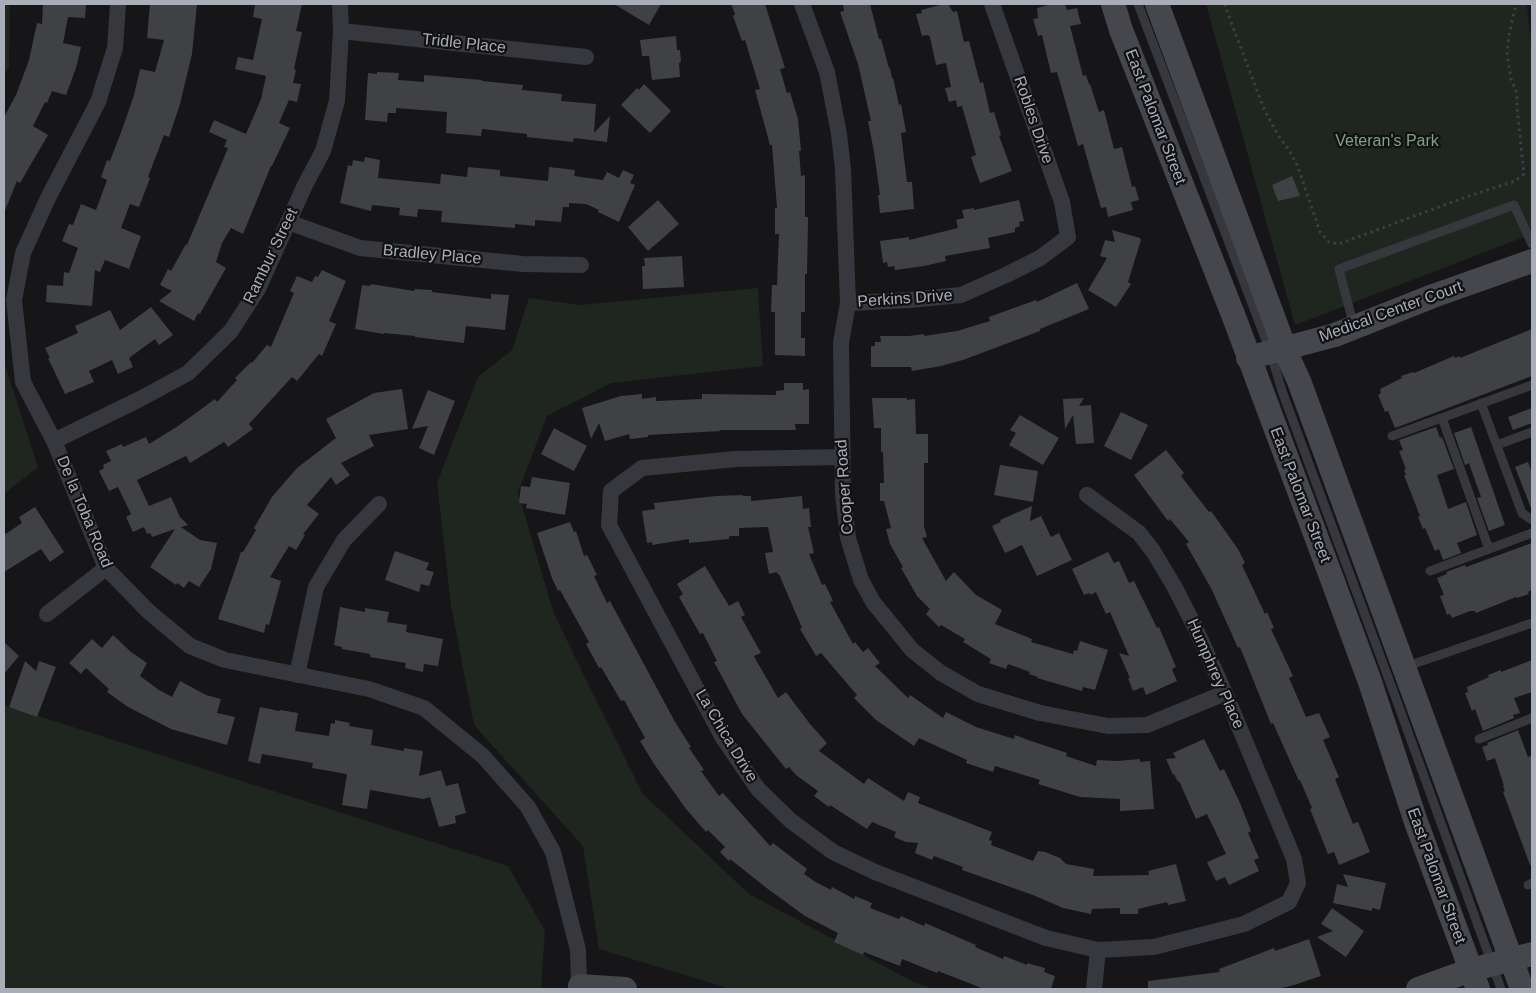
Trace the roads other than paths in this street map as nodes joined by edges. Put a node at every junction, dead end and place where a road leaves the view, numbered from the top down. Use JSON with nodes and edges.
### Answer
{"nodes":[{"id":1,"x":118,"y":4,"type":"edge"},
{"id":2,"x":340,"y":4,"type":"edge"},
{"id":3,"x":802,"y":4,"type":"edge"},
{"id":4,"x":992,"y":4,"type":"edge"},
{"id":5,"x":1113,"y":4,"type":"edge"},
{"id":6,"x":1138,"y":4,"type":"edge"},
{"id":7,"x":1157,"y":4,"type":"edge"},
{"id":8,"x":341,"y":31,"type":"junction"},
{"id":9,"x":586,"y":57,"type":"dead end"},
{"id":10,"x":288,"y":222,"type":"junction"},
{"id":11,"x":1068,"y":237,"type":"joint"},
{"id":12,"x":1532,"y":244,"type":"edge"},
{"id":13,"x":1532,"y":261,"type":"edge"},
{"id":14,"x":581,"y":265,"type":"dead end"},
{"id":15,"x":848,"y":303,"type":"junction"},
{"id":16,"x":1354,"y":327,"type":"junction"},
{"id":17,"x":1268,"y":352,"type":"junction"},
{"id":18,"x":1532,"y":385,"type":"edge"},
{"id":19,"x":1481,"y":403,"type":"junction"},
{"id":20,"x":1442,"y":418,"type":"junction"},
{"id":21,"x":1532,"y":432,"type":"edge"},
{"id":22,"x":1392,"y":436,"type":"dead end"},
{"id":23,"x":54,"y":441,"type":"junction"},
{"id":24,"x":1497,"y":445,"type":"junction"},
{"id":25,"x":841,"y":457,"type":"junction"},
{"id":26,"x":1086,"y":495,"type":"dead end"},
{"id":27,"x":379,"y":504,"type":"dead end"},
{"id":28,"x":1532,"y":520,"type":"edge"},
{"id":29,"x":1532,"y":533,"type":"edge"},
{"id":30,"x":1489,"y":549,"type":"junction"},
{"id":31,"x":106,"y":568,"type":"junction"},
{"id":32,"x":1430,"y":571,"type":"dead end"},
{"id":33,"x":47,"y":614,"type":"dead end"},
{"id":34,"x":1532,"y":623,"type":"edge"},
{"id":35,"x":1404,"y":668,"type":"junction"},
{"id":36,"x":297,"y":675,"type":"junction"},
{"id":37,"x":1225,"y":693,"type":"junction"},
{"id":38,"x":1532,"y":718,"type":"edge"},
{"id":39,"x":1479,"y":739,"type":"dead end"},
{"id":40,"x":1298,"y":883,"type":"joint"},
{"id":41,"x":1098,"y":950,"type":"junction"},
{"id":42,"x":1497,"y":968,"type":"edge"},
{"id":43,"x":1532,"y":986,"type":"edge"},
{"id":44,"x":580,"y":988,"type":"edge"},
{"id":45,"x":625,"y":989,"type":"edge"},
{"id":46,"x":1094,"y":989,"type":"edge"},
{"id":47,"x":1418,"y":989,"type":"edge"},
{"id":48,"x":1501,"y":989,"type":"edge"},
{"id":49,"x":1522,"y":989,"type":"edge"}],
"edges":[{"from":1,"to":23,"type":"street","name":"De la Toba Road"},
{"from":2,"to":8,"type":"street","name":"Rambur Street"},
{"from":3,"to":15,"type":"street","name":"Cooper Road"},
{"from":4,"to":11,"type":"street","name":"Robles Drive"},
{"from":5,"to":17,"type":"main road","name":"East Palomar Street"},
{"from":6,"to":17,"type":"lane"},
{"from":7,"to":17,"type":"main road","name":"East Palomar Street"},
{"from":8,"to":9,"type":"street","name":"Tridle Place"},
{"from":8,"to":10,"type":"street","name":"Rambur Street"},
{"from":10,"to":14,"type":"street","name":"Bradley Place"},
{"from":10,"to":23,"type":"street","name":"Rambur Street"},
{"from":11,"to":15,"type":"street","name":"Perkins Drive"},
{"from":12,"to":16,"type":"lane"},
{"from":13,"to":16,"type":"main road","name":"Medical Center Court"},
{"from":15,"to":25,"type":"street","name":"Cooper Road"},
{"from":16,"to":17,"type":"main road","name":"Medical Center Court"},
{"from":17,"to":35,"type":"main road","name":"East Palomar Street"},
{"from":17,"to":42,"type":"main road","name":"East Palomar Street"},
{"from":18,"to":19,"type":"lane"},
{"from":19,"to":20,"type":"lane"},
{"from":19,"to":24,"type":"lane"},
{"from":20,"to":22,"type":"lane"},
{"from":20,"to":30,"type":"lane"},
{"from":21,"to":24,"type":"lane"},
{"from":23,"to":31,"type":"street","name":"De la Toba Road"},
{"from":24,"to":28,"type":"lane"},
{"from":25,"to":37,"type":"street","name":"Cooper Road"},
{"from":25,"to":41,"type":"street","name":"La Chica Drive"},
{"from":26,"to":37,"type":"street","name":"Humphrey Place"},
{"from":27,"to":36,"type":"street"},
{"from":29,"to":30,"type":"lane"},
{"from":30,"to":32,"type":"lane"},
{"from":31,"to":33,"type":"street"},
{"from":31,"to":36,"type":"street","name":"De la Toba Road"},
{"from":34,"to":35,"type":"lane"},
{"from":35,"to":42,"type":"main road","name":"East Palomar Street"},
{"from":36,"to":44,"type":"street","name":"De la Toba Road"},
{"from":37,"to":40,"type":"street","name":"Humphrey Place"},
{"from":38,"to":39,"type":"lane"},
{"from":40,"to":41,"type":"street","name":"La Chica Drive"},
{"from":41,"to":46,"type":"street"},
{"from":42,"to":47,"type":"main road"},
{"from":42,"to":48,"type":"lane"},
{"from":42,"to":49,"type":"main road","name":"East Palomar Street"},
{"from":43,"to":49,"type":"main road"},
{"from":44,"to":45,"type":"main road"}]}
